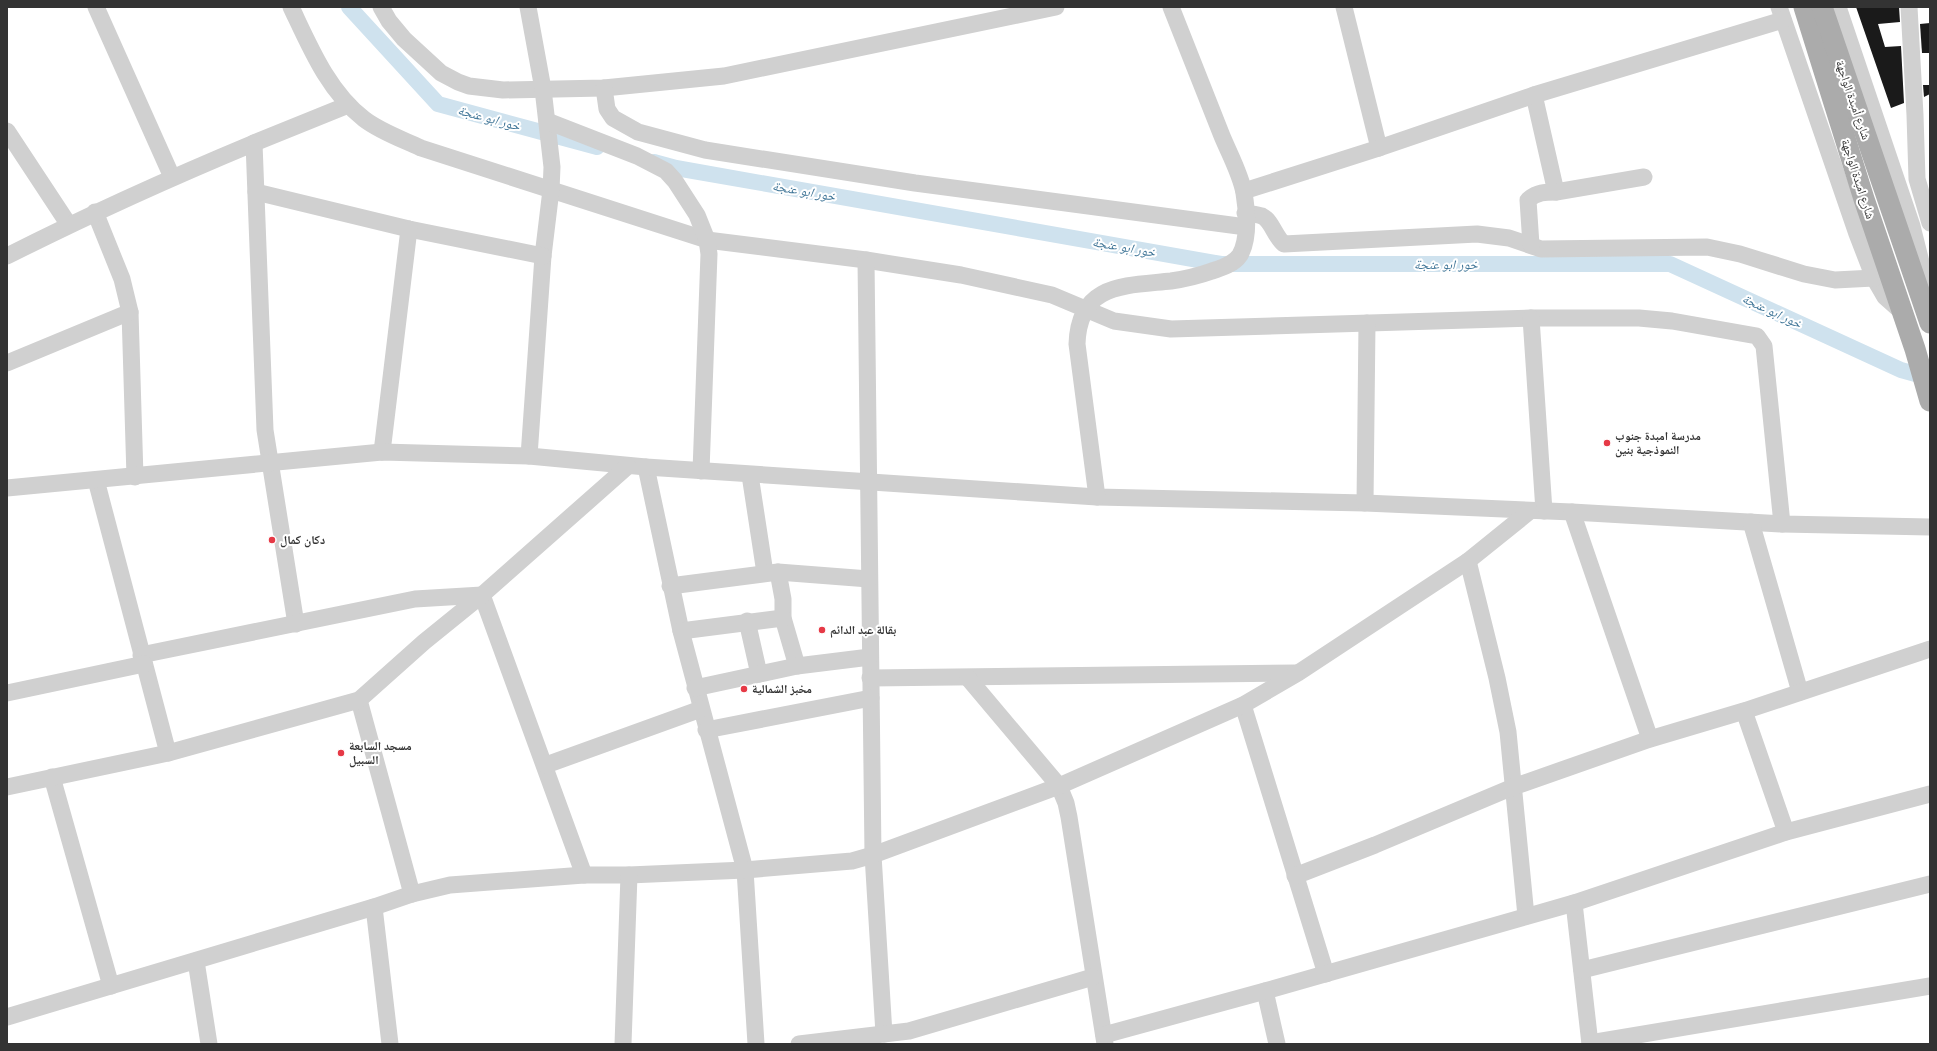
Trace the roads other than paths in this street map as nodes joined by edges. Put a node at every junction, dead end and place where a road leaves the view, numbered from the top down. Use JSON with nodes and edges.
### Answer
{"nodes":[{"id":1,"x":96,"y":7,"type":"edge"},
{"id":2,"x":290,"y":7,"type":"edge"},
{"id":3,"x":381,"y":7,"type":"edge"},
{"id":4,"x":528,"y":7,"type":"edge"},
{"id":5,"x":1056,"y":7,"type":"edge"},
{"id":6,"x":1171,"y":7,"type":"edge"},
{"id":7,"x":1344,"y":7,"type":"edge"},
{"id":8,"x":1804,"y":7,"type":"edge"},
{"id":9,"x":1822,"y":7,"type":"edge"},
{"id":10,"x":1838,"y":7,"type":"edge"},
{"id":11,"x":1909,"y":7,"type":"edge"},
{"id":12,"x":1781,"y":14,"type":"edge"},
{"id":13,"x":604,"y":88,"type":"junction"},
{"id":14,"x":543,"y":89,"type":"junction"},
{"id":15,"x":1534,"y":95,"type":"junction"},
{"id":16,"x":348,"y":105,"type":"junction"},
{"id":17,"x":1916,"y":115,"type":"junction"},
{"id":18,"x":547,"y":122,"type":"junction"},
{"id":19,"x":1930,"y":125,"type":"edge"},
{"id":20,"x":7,"y":131,"type":"edge"},
{"id":21,"x":254,"y":143,"type":"junction"},
{"id":22,"x":1379,"y":148,"type":"junction"},
{"id":23,"x":172,"y":177,"type":"junction"},
{"id":24,"x":1644,"y":177,"type":"dead end"},
{"id":25,"x":551,"y":190,"type":"junction"},
{"id":26,"x":1244,"y":191,"type":"junction"},
{"id":27,"x":256,"y":192,"type":"junction"},
{"id":28,"x":1556,"y":192,"type":"junction"},
{"id":29,"x":1884,"y":193,"type":"joint"},
{"id":30,"x":96,"y":212,"type":"junction"},
{"id":31,"x":1246,"y":220,"type":"junction"},
{"id":32,"x":1930,"y":223,"type":"edge"},
{"id":33,"x":69,"y":225,"type":"junction"},
{"id":34,"x":410,"y":229,"type":"junction"},
{"id":35,"x":707,"y":240,"type":"junction"},
{"id":36,"x":1531,"y":246,"type":"junction"},
{"id":37,"x":7,"y":256,"type":"edge"},
{"id":38,"x":543,"y":256,"type":"junction"},
{"id":39,"x":866,"y":260,"type":"junction"},
{"id":40,"x":1874,"y":278,"type":"junction"},
{"id":41,"x":1923,"y":303,"type":"junction"},
{"id":42,"x":1085,"y":309,"type":"junction"},
{"id":43,"x":130,"y":312,"type":"junction"},
{"id":44,"x":1903,"y":313,"type":"junction"},
{"id":45,"x":1532,"y":318,"type":"junction"},
{"id":46,"x":1366,"y":323,"type":"junction"},
{"id":47,"x":1930,"y":323,"type":"edge"},
{"id":48,"x":7,"y":363,"type":"edge"},
{"id":49,"x":1930,"y":401,"type":"edge"},
{"id":50,"x":382,"y":452,"type":"junction"},
{"id":51,"x":529,"y":456,"type":"junction"},
{"id":52,"x":269,"y":462,"type":"junction"},
{"id":53,"x":628,"y":466,"type":"junction"},
{"id":54,"x":646,"y":467,"type":"junction"},
{"id":55,"x":701,"y":471,"type":"junction"},
{"id":56,"x":750,"y":474,"type":"junction"},
{"id":57,"x":135,"y":477,"type":"junction"},
{"id":58,"x":96,"y":480,"type":"junction"},
{"id":59,"x":868,"y":482,"type":"junction"},
{"id":60,"x":7,"y":488,"type":"edge"},
{"id":61,"x":1096,"y":497,"type":"junction"},
{"id":62,"x":1365,"y":503,"type":"junction"},
{"id":63,"x":1537,"y":511,"type":"junction"},
{"id":64,"x":1572,"y":512,"type":"junction"},
{"id":65,"x":1751,"y":522,"type":"junction"},
{"id":66,"x":1782,"y":524,"type":"junction"},
{"id":67,"x":1930,"y":527,"type":"edge"},
{"id":68,"x":1468,"y":560,"type":"junction"},
{"id":69,"x":772,"y":572,"type":"junction"},
{"id":70,"x":869,"y":579,"type":"junction"},
{"id":71,"x":670,"y":586,"type":"junction"},
{"id":72,"x":482,"y":595,"type":"junction"},
{"id":73,"x":783,"y":618,"type":"junction"},
{"id":74,"x":747,"y":621,"type":"junction"},
{"id":75,"x":296,"y":624,"type":"junction"},
{"id":76,"x":681,"y":632,"type":"junction"},
{"id":77,"x":1930,"y":649,"type":"edge"},
{"id":78,"x":870,"y":657,"type":"junction"},
{"id":79,"x":142,"y":660,"type":"junction"},
{"id":80,"x":797,"y":666,"type":"junction"},
{"id":81,"x":1298,"y":673,"type":"junction"},
{"id":82,"x":758,"y":674,"type":"junction"},
{"id":83,"x":870,"y":678,"type":"junction"},
{"id":84,"x":968,"y":678,"type":"junction"},
{"id":85,"x":695,"y":688,"type":"junction"},
{"id":86,"x":1800,"y":692,"type":"junction"},
{"id":87,"x":7,"y":693,"type":"edge"},
{"id":88,"x":871,"y":698,"type":"junction"},
{"id":89,"x":359,"y":700,"type":"junction"},
{"id":90,"x":1243,"y":705,"type":"junction"},
{"id":91,"x":701,"y":709,"type":"junction"},
{"id":92,"x":1744,"y":711,"type":"junction"},
{"id":93,"x":706,"y":730,"type":"junction"},
{"id":94,"x":1650,"y":739,"type":"junction"},
{"id":95,"x":168,"y":753,"type":"junction"},
{"id":96,"x":546,"y":765,"type":"junction"},
{"id":97,"x":52,"y":777,"type":"junction"},
{"id":98,"x":1059,"y":786,"type":"junction"},
{"id":99,"x":7,"y":787,"type":"edge"},
{"id":100,"x":1513,"y":787,"type":"junction"},
{"id":101,"x":1930,"y":794,"type":"edge"},
{"id":102,"x":1786,"y":832,"type":"junction"},
{"id":103,"x":873,"y":856,"type":"junction"},
{"id":104,"x":745,"y":870,"type":"junction"},
{"id":105,"x":584,"y":875,"type":"junction"},
{"id":106,"x":629,"y":875,"type":"junction"},
{"id":107,"x":1295,"y":876,"type":"junction"},
{"id":108,"x":1930,"y":884,"type":"edge"},
{"id":109,"x":412,"y":894,"type":"junction"},
{"id":110,"x":1574,"y":903,"type":"junction"},
{"id":111,"x":374,"y":907,"type":"junction"},
{"id":112,"x":1526,"y":916,"type":"junction"},
{"id":113,"x":196,"y":961,"type":"junction"},
{"id":114,"x":1582,"y":970,"type":"junction"},
{"id":115,"x":1326,"y":974,"type":"junction"},
{"id":116,"x":1093,"y":976,"type":"junction"},
{"id":117,"x":111,"y":986,"type":"junction"},
{"id":118,"x":1930,"y":986,"type":"edge"},
{"id":119,"x":1266,"y":992,"type":"junction"},
{"id":120,"x":7,"y":1017,"type":"edge"},
{"id":121,"x":884,"y":1034,"type":"junction"},
{"id":122,"x":910,"y":1037,"type":"edge"},
{"id":123,"x":1104,"y":1039,"type":"edge"},
{"id":124,"x":209,"y":1044,"type":"edge"},
{"id":125,"x":390,"y":1044,"type":"edge"},
{"id":126,"x":623,"y":1044,"type":"edge"},
{"id":127,"x":756,"y":1044,"type":"edge"},
{"id":128,"x":799,"y":1044,"type":"edge"},
{"id":129,"x":1277,"y":1044,"type":"edge"},
{"id":130,"x":1590,"y":1044,"type":"edge"}],
"edges":[{"from":1,"to":23,"type":"street"},
{"from":2,"to":16,"type":"street"},
{"from":3,"to":14,"type":"street"},
{"from":4,"to":14,"type":"street"},
{"from":5,"to":13,"type":"street"},
{"from":6,"to":26,"type":"street"},
{"from":7,"to":22,"type":"street"},
{"from":8,"to":44,"type":"main road","name":"شارع امبدة الواجهة"},
{"from":9,"to":29,"type":"main road","name":"شارع أمبدة الواجهة"},
{"from":10,"to":41,"type":"street"},
{"from":11,"to":17,"type":"street"},
{"from":12,"to":15,"type":"street"},
{"from":12,"to":40,"type":"street"},
{"from":13,"to":14,"type":"street"},
{"from":13,"to":31,"type":"street"},
{"from":14,"to":18,"type":"street"},
{"from":15,"to":22,"type":"street"},
{"from":15,"to":28,"type":"street"},
{"from":16,"to":21,"type":"street"},
{"from":16,"to":25,"type":"street"},
{"from":17,"to":19,"type":"street"},
{"from":17,"to":32,"type":"street"},
{"from":18,"to":25,"type":"street"},
{"from":18,"to":35,"type":"street"},
{"from":20,"to":33,"type":"street"},
{"from":21,"to":23,"type":"street"},
{"from":21,"to":27,"type":"street"},
{"from":22,"to":26,"type":"street"},
{"from":23,"to":30,"type":"street"},
{"from":24,"to":28,"type":"street"},
{"from":25,"to":35,"type":"street"},
{"from":25,"to":38,"type":"street"},
{"from":26,"to":31,"type":"street"},
{"from":27,"to":34,"type":"street"},
{"from":27,"to":52,"type":"street"},
{"from":28,"to":36,"type":"street"},
{"from":29,"to":41,"type":"main road","name":"شارع امبدة الواجهة"},
{"from":30,"to":33,"type":"street"},
{"from":30,"to":43,"type":"street"},
{"from":31,"to":36,"type":"street"},
{"from":31,"to":42,"type":"street"},
{"from":33,"to":37,"type":"street"},
{"from":34,"to":38,"type":"street"},
{"from":34,"to":50,"type":"street"},
{"from":35,"to":39,"type":"street"},
{"from":35,"to":55,"type":"street"},
{"from":36,"to":40,"type":"street"},
{"from":38,"to":51,"type":"street"},
{"from":39,"to":42,"type":"street"},
{"from":39,"to":59,"type":"street"},
{"from":40,"to":44,"type":"street"},
{"from":41,"to":47,"type":"main road","name":"شارع امبدة الواجهة"},
{"from":42,"to":46,"type":"street"},
{"from":42,"to":61,"type":"street"},
{"from":43,"to":48,"type":"street"},
{"from":43,"to":57,"type":"street"},
{"from":44,"to":49,"type":"main road","name":"شارع امبدة الواجهة"},
{"from":45,"to":46,"type":"street"},
{"from":45,"to":63,"type":"street"},
{"from":45,"to":66,"type":"street"},
{"from":46,"to":62,"type":"street"},
{"from":50,"to":51,"type":"street"},
{"from":50,"to":52,"type":"street"},
{"from":51,"to":53,"type":"street"},
{"from":52,"to":57,"type":"street"},
{"from":52,"to":75,"type":"street"},
{"from":53,"to":54,"type":"street"},
{"from":53,"to":72,"type":"street"},
{"from":54,"to":55,"type":"street"},
{"from":54,"to":71,"type":"street"},
{"from":55,"to":56,"type":"street"},
{"from":56,"to":59,"type":"street"},
{"from":56,"to":69,"type":"street"},
{"from":57,"to":58,"type":"street"},
{"from":58,"to":60,"type":"street"},
{"from":58,"to":79,"type":"street"},
{"from":59,"to":61,"type":"street"},
{"from":59,"to":70,"type":"street"},
{"from":61,"to":62,"type":"street"},
{"from":62,"to":63,"type":"street"},
{"from":63,"to":64,"type":"street"},
{"from":63,"to":68,"type":"street"},
{"from":64,"to":65,"type":"street"},
{"from":64,"to":94,"type":"street"},
{"from":65,"to":66,"type":"street"},
{"from":65,"to":86,"type":"street"},
{"from":66,"to":67,"type":"street"},
{"from":68,"to":81,"type":"street"},
{"from":68,"to":100,"type":"street"},
{"from":69,"to":70,"type":"street"},
{"from":69,"to":71,"type":"street"},
{"from":69,"to":73,"type":"street"},
{"from":70,"to":78,"type":"street"},
{"from":71,"to":76,"type":"street"},
{"from":72,"to":75,"type":"street"},
{"from":72,"to":89,"type":"street"},
{"from":72,"to":96,"type":"street"},
{"from":73,"to":74,"type":"street"},
{"from":73,"to":80,"type":"street"},
{"from":74,"to":76,"type":"street"},
{"from":74,"to":82,"type":"street"},
{"from":75,"to":79,"type":"street"},
{"from":76,"to":85,"type":"street"},
{"from":77,"to":86,"type":"street"},
{"from":78,"to":80,"type":"street"},
{"from":78,"to":83,"type":"street"},
{"from":79,"to":87,"type":"street"},
{"from":79,"to":95,"type":"street"},
{"from":80,"to":82,"type":"street"},
{"from":81,"to":84,"type":"street"},
{"from":81,"to":90,"type":"street"},
{"from":82,"to":85,"type":"street"},
{"from":83,"to":84,"type":"street"},
{"from":83,"to":88,"type":"street"},
{"from":84,"to":98,"type":"street"},
{"from":85,"to":91,"type":"street"},
{"from":86,"to":92,"type":"street"},
{"from":88,"to":93,"type":"street"},
{"from":88,"to":103,"type":"street"},
{"from":89,"to":95,"type":"street"},
{"from":89,"to":109,"type":"street"},
{"from":90,"to":98,"type":"street"},
{"from":90,"to":107,"type":"street"},
{"from":91,"to":93,"type":"street"},
{"from":91,"to":96,"type":"street"},
{"from":92,"to":94,"type":"street"},
{"from":92,"to":102,"type":"street"},
{"from":93,"to":104,"type":"street"},
{"from":94,"to":100,"type":"street"},
{"from":95,"to":97,"type":"street"},
{"from":96,"to":105,"type":"street"},
{"from":97,"to":99,"type":"street"},
{"from":97,"to":117,"type":"street"},
{"from":98,"to":103,"type":"street"},
{"from":98,"to":116,"type":"street"},
{"from":100,"to":107,"type":"street"},
{"from":100,"to":112,"type":"street"},
{"from":101,"to":102,"type":"street"},
{"from":102,"to":110,"type":"street"},
{"from":103,"to":104,"type":"street"},
{"from":103,"to":121,"type":"street"},
{"from":104,"to":106,"type":"street"},
{"from":104,"to":127,"type":"street"},
{"from":105,"to":106,"type":"street"},
{"from":105,"to":109,"type":"street"},
{"from":106,"to":126,"type":"street"},
{"from":107,"to":115,"type":"street"},
{"from":108,"to":114,"type":"street"},
{"from":109,"to":111,"type":"street"},
{"from":110,"to":112,"type":"street"},
{"from":110,"to":114,"type":"street"},
{"from":111,"to":113,"type":"street"},
{"from":111,"to":125,"type":"street"},
{"from":112,"to":115,"type":"street"},
{"from":113,"to":117,"type":"street"},
{"from":113,"to":124,"type":"street"},
{"from":114,"to":130,"type":"street"},
{"from":115,"to":119,"type":"street"},
{"from":116,"to":122,"type":"street"},
{"from":116,"to":123,"type":"street"},
{"from":117,"to":120,"type":"street"},
{"from":118,"to":130,"type":"street"},
{"from":119,"to":123,"type":"street"},
{"from":119,"to":129,"type":"street"},
{"from":121,"to":122,"type":"street"},
{"from":121,"to":128,"type":"street"}]}
